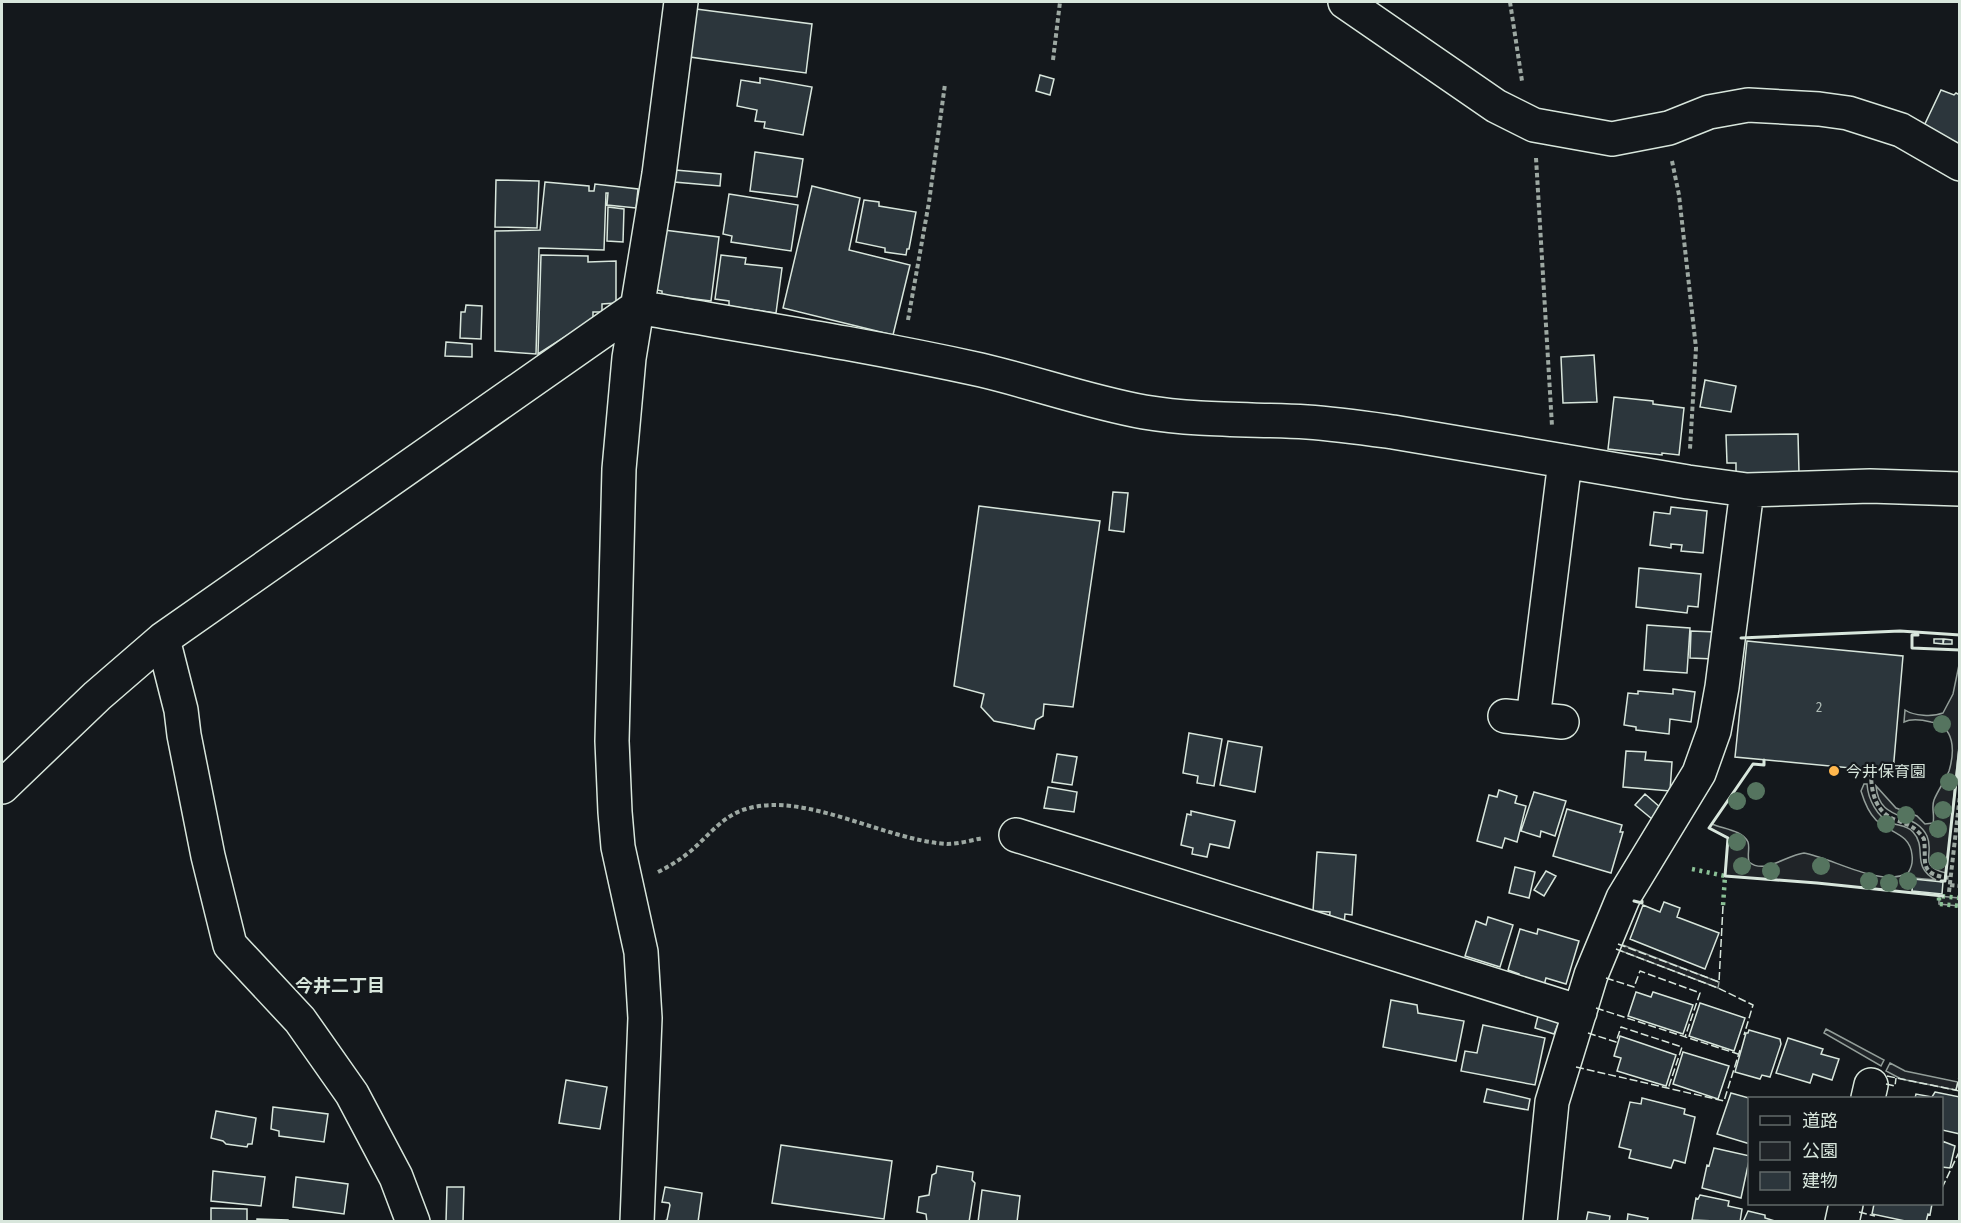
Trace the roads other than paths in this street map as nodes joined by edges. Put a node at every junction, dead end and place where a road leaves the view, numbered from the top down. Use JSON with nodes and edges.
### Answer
{"nodes":[{"id":1,"x":681,"y":2,"type":"edge"},
{"id":2,"x":1345,"y":2,"type":"edge"},
{"id":3,"x":1959,"y":164,"type":"edge"},
{"id":4,"x":637,"y":307,"type":"junction"},
{"id":5,"x":1559,"y":460,"type":"junction"},
{"id":6,"x":1959,"y":489,"type":"edge"},
{"id":7,"x":1747,"y":490,"type":"junction"},
{"id":8,"x":163,"y":639,"type":"junction"},
{"id":9,"x":1533,"y":719,"type":"dead end"},
{"id":10,"x":2,"y":787,"type":"edge"},
{"id":11,"x":1016,"y":835,"type":"road end"},
{"id":12,"x":1580,"y":1012,"type":"junction"},
{"id":13,"x":1846,"y":1205,"type":"edge"},
{"id":14,"x":413,"y":1221,"type":"edge"},
{"id":15,"x":637,"y":1221,"type":"edge"},
{"id":16,"x":1540,"y":1221,"type":"edge"},
{"id":17,"x":1842,"y":1221,"type":"edge"}],
"edges":[{"from":1,"to":4,"type":"street"},
{"from":2,"to":3,"type":"street"},
{"from":4,"to":5,"type":"street"},
{"from":4,"to":8,"type":"street"},
{"from":4,"to":15,"type":"street"},
{"from":5,"to":7,"type":"street"},
{"from":5,"to":9,"type":"street"},
{"from":6,"to":7,"type":"street"},
{"from":7,"to":12,"type":"street"},
{"from":8,"to":10,"type":"street"},
{"from":8,"to":14,"type":"street"},
{"from":11,"to":12,"type":"street"},
{"from":12,"to":16,"type":"street"},
{"from":13,"to":17,"type":"street"}]}
